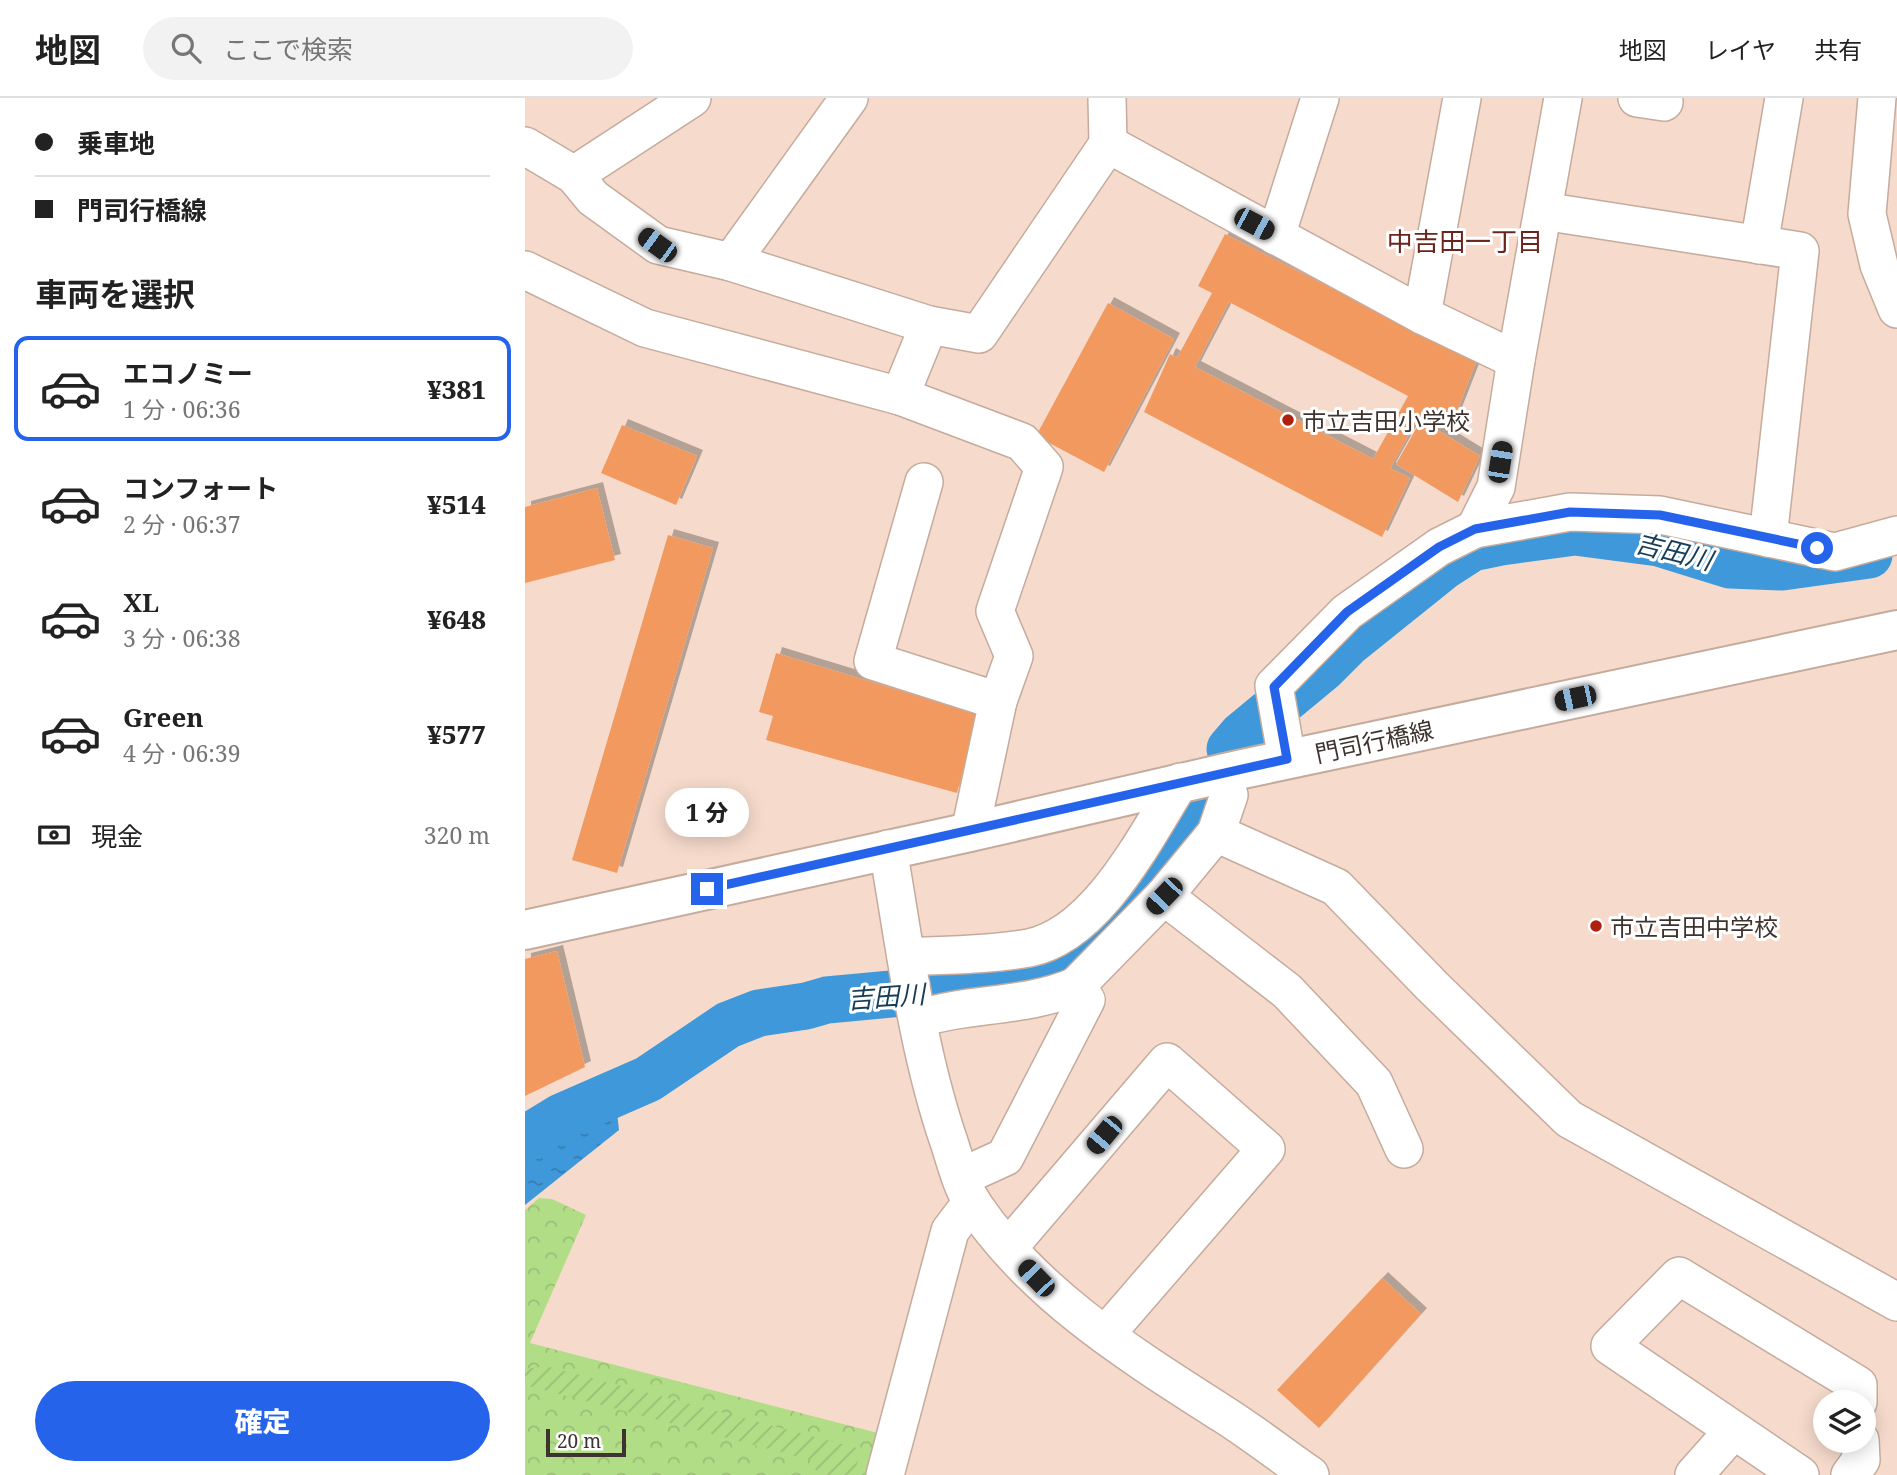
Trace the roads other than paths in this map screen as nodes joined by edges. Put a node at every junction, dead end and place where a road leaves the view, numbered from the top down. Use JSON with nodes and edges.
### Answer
{"nodes":[{"id":1,"x":692,"y":98,"type":"edge"},
{"id":2,"x":849,"y":98,"type":"edge"},
{"id":3,"x":1107,"y":98,"type":"edge"},
{"id":4,"x":1320,"y":98,"type":"edge"},
{"id":5,"x":1462,"y":98,"type":"edge"},
{"id":6,"x":1563,"y":98,"type":"edge"},
{"id":7,"x":1784,"y":98,"type":"edge"},
{"id":8,"x":1877,"y":98,"type":"edge"},
{"id":9,"x":1108,"y":144,"type":"junction"},
{"id":10,"x":525,"y":146,"type":"edge"},
{"id":11,"x":574,"y":175,"type":"junction"},
{"id":12,"x":1543,"y":211,"type":"junction"},
{"id":13,"x":1276,"y":236,"type":"junction"},
{"id":14,"x":1759,"y":245,"type":"junction"},
{"id":15,"x":731,"y":262,"type":"junction"},
{"id":16,"x":525,"y":270,"type":"edge"},
{"id":17,"x":1897,"y":309,"type":"edge"},
{"id":18,"x":1422,"y":315,"type":"junction"},
{"id":19,"x":929,"y":325,"type":"junction"},
{"id":20,"x":1516,"y":360,"type":"junction"},
{"id":21,"x":899,"y":396,"type":"junction"},
{"id":22,"x":924,"y":482,"type":"dead end"},
{"id":23,"x":1475,"y":529,"type":"junction"},
{"id":24,"x":1897,"y":535,"type":"edge"},
{"id":25,"x":1768,"y":538,"type":"junction"},
{"id":26,"x":1897,"y":630,"type":"edge"},
{"id":27,"x":998,"y":701,"type":"junction"},
{"id":28,"x":1287,"y":758,"type":"junction"},
{"id":29,"x":1221,"y":774,"type":"junction"},
{"id":30,"x":1180,"y":782,"type":"junction"},
{"id":31,"x":970,"y":832,"type":"junction"},
{"id":32,"x":1216,"y":834,"type":"junction"},
{"id":33,"x":888,"y":849,"type":"junction"},
{"id":34,"x":1164,"y":896,"type":"junction"},
{"id":35,"x":525,"y":930,"type":"edge"},
{"id":36,"x":1076,"y":986,"type":"junction"},
{"id":37,"x":912,"y":987,"type":"junction"},
{"id":38,"x":1404,"y":1149,"type":"dead end"},
{"id":39,"x":966,"y":1189,"type":"junction"},
{"id":40,"x":1008,"y":1248,"type":"junction"},
{"id":41,"x":1897,"y":1302,"type":"edge"},
{"id":42,"x":1105,"y":1335,"type":"junction"},
{"id":43,"x":1858,"y":1390,"type":"edge"},
{"id":44,"x":1733,"y":1431,"type":"junction"},
{"id":45,"x":885,"y":1475,"type":"edge"},
{"id":46,"x":1310,"y":1475,"type":"edge"},
{"id":47,"x":1694,"y":1475,"type":"edge"},
{"id":48,"x":1800,"y":1475,"type":"edge"}],
"edges":[{"from":1,"to":11,"type":"street"},
{"from":2,"to":15,"type":"street"},
{"from":3,"to":9,"type":"street"},
{"from":4,"to":13,"type":"street"},
{"from":5,"to":18,"type":"street"},
{"from":6,"to":12,"type":"street"},
{"from":7,"to":14,"type":"street"},
{"from":8,"to":17,"type":"street"},
{"from":9,"to":13,"type":"street"},
{"from":9,"to":19,"type":"street"},
{"from":10,"to":11,"type":"street"},
{"from":11,"to":15,"type":"street"},
{"from":12,"to":14,"type":"street"},
{"from":12,"to":20,"type":"street"},
{"from":13,"to":18,"type":"street"},
{"from":14,"to":25,"type":"street"},
{"from":15,"to":19,"type":"street"},
{"from":16,"to":21,"type":"street"},
{"from":18,"to":20,"type":"street"},
{"from":19,"to":21,"type":"street"},
{"from":20,"to":23,"type":"street"},
{"from":21,"to":27,"type":"street"},
{"from":22,"to":27,"type":"street"},
{"from":23,"to":25,"type":"street"},
{"from":23,"to":28,"type":"street"},
{"from":24,"to":25,"type":"street"},
{"from":26,"to":28,"type":"main road","name":"門司行橋線"},
{"from":27,"to":31,"type":"street"},
{"from":28,"to":29,"type":"main road","name":"門司行橋線"},
{"from":29,"to":30,"type":"main road","name":"門司行橋線"},
{"from":29,"to":32,"type":"street"},
{"from":30,"to":31,"type":"main road","name":"門司行橋線"},
{"from":30,"to":37,"type":"street"},
{"from":31,"to":33,"type":"main road","name":"門司行橋線"},
{"from":32,"to":34,"type":"street"},
{"from":32,"to":41,"type":"street"},
{"from":33,"to":35,"type":"main road","name":"門司行橋線"},
{"from":33,"to":37,"type":"street"},
{"from":34,"to":36,"type":"street"},
{"from":34,"to":38,"type":"street"},
{"from":36,"to":37,"type":"street"},
{"from":36,"to":39,"type":"street"},
{"from":37,"to":39,"type":"street"},
{"from":39,"to":40,"type":"street"},
{"from":39,"to":45,"type":"street"},
{"from":40,"to":42,"type":"street"},
{"from":40,"to":42,"type":"street"},
{"from":42,"to":46,"type":"street"},
{"from":43,"to":44,"type":"street"},
{"from":44,"to":47,"type":"street"},
{"from":44,"to":48,"type":"street"}]}
